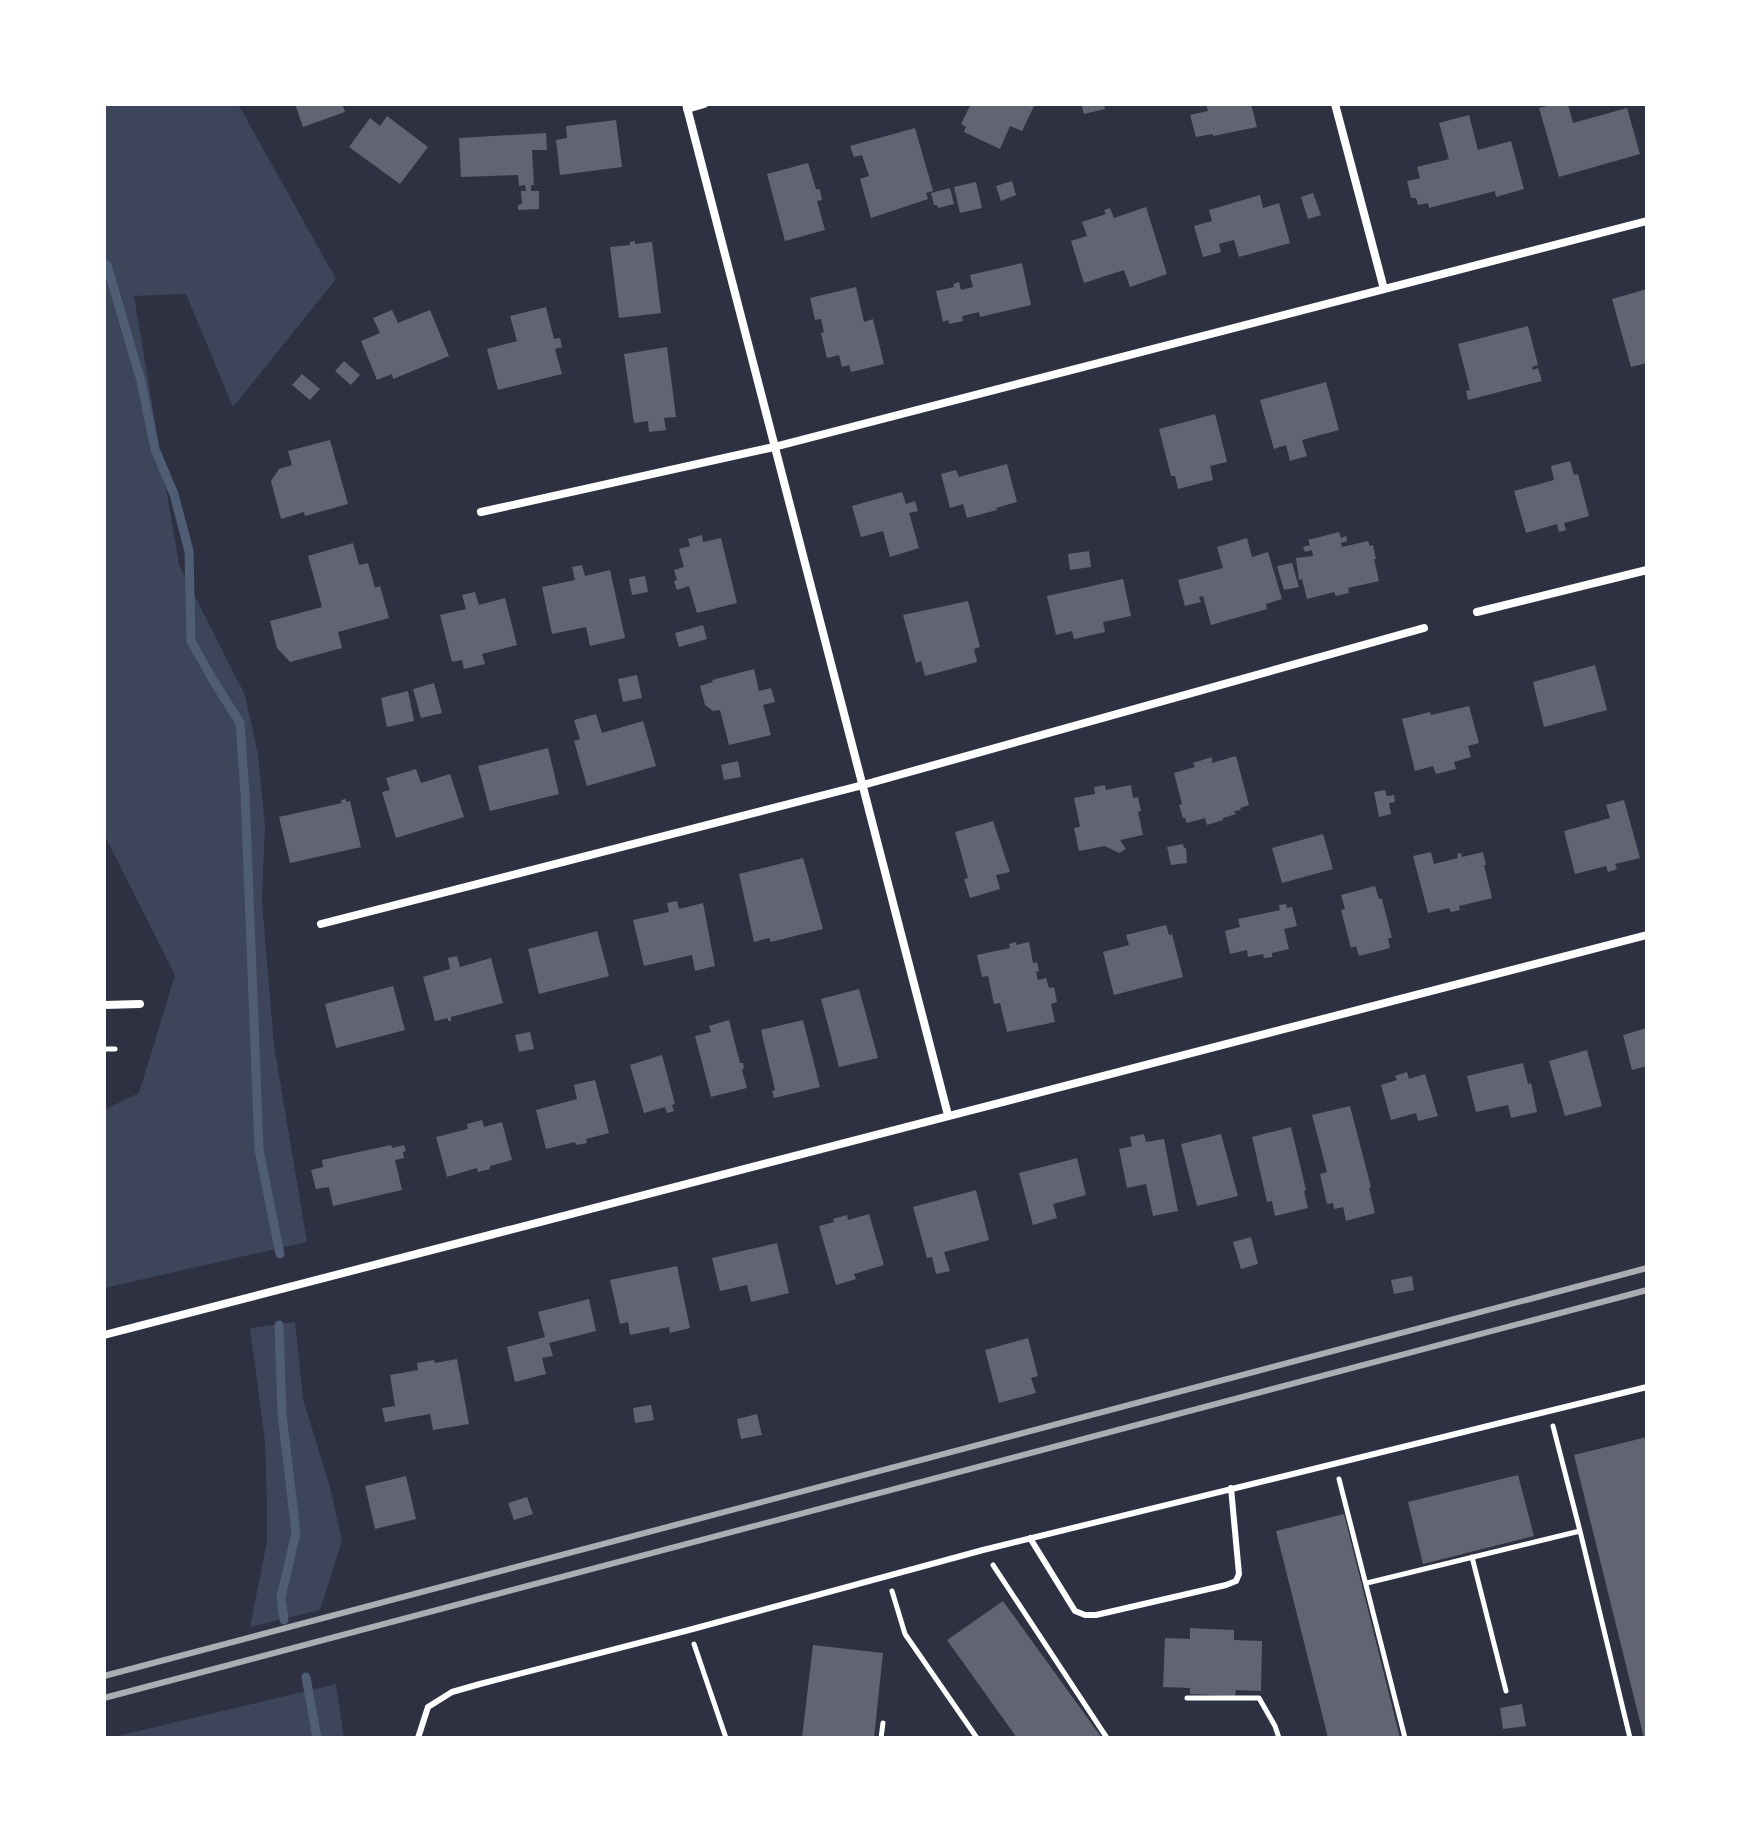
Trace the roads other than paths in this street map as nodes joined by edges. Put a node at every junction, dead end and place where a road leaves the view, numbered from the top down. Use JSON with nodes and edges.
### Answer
{"nodes":[{"id":1,"x":704,"y":104,"type":"edge"},
{"id":2,"x":1335,"y":104,"type":"edge"},
{"id":3,"x":686,"y":106,"type":"edge"},
{"id":4,"x":1647,"y":221,"type":"edge"},
{"id":5,"x":1384,"y":289,"type":"junction"},
{"id":6,"x":774,"y":447,"type":"junction"},
{"id":7,"x":481,"y":512,"type":"dead end"},
{"id":8,"x":1647,"y":570,"type":"edge"},
{"id":9,"x":1477,"y":612,"type":"dead end"},
{"id":10,"x":1424,"y":628,"type":"dead end"},
{"id":11,"x":863,"y":785,"type":"junction"},
{"id":12,"x":321,"y":924,"type":"dead end"},
{"id":13,"x":1647,"y":935,"type":"edge"},
{"id":14,"x":140,"y":1004,"type":"dead end"},
{"id":15,"x":104,"y":1005,"type":"edge"},
{"id":16,"x":948,"y":1115,"type":"junction"},
{"id":17,"x":104,"y":1335,"type":"edge"},
{"id":18,"x":1647,"y":1387,"type":"edge"},
{"id":19,"x":1231,"y":1488,"type":"junction"},
{"id":20,"x":1030,"y":1538,"type":"junction"},
{"id":21,"x":418,"y":1738,"type":"edge"}],
"edges":[{"from":1,"to":3,"type":"street"},
{"from":2,"to":5,"type":"street"},
{"from":3,"to":6,"type":"street"},
{"from":4,"to":5,"type":"street"},
{"from":5,"to":6,"type":"street"},
{"from":6,"to":7,"type":"street"},
{"from":6,"to":11,"type":"street"},
{"from":8,"to":9,"type":"street"},
{"from":10,"to":11,"type":"street"},
{"from":11,"to":12,"type":"street"},
{"from":11,"to":16,"type":"street"},
{"from":13,"to":16,"type":"street"},
{"from":14,"to":15,"type":"street"},
{"from":16,"to":17,"type":"street"},
{"from":18,"to":19,"type":"lane"},
{"from":19,"to":20,"type":"lane"},
{"from":19,"to":20,"type":"lane"},
{"from":20,"to":21,"type":"lane"}]}
